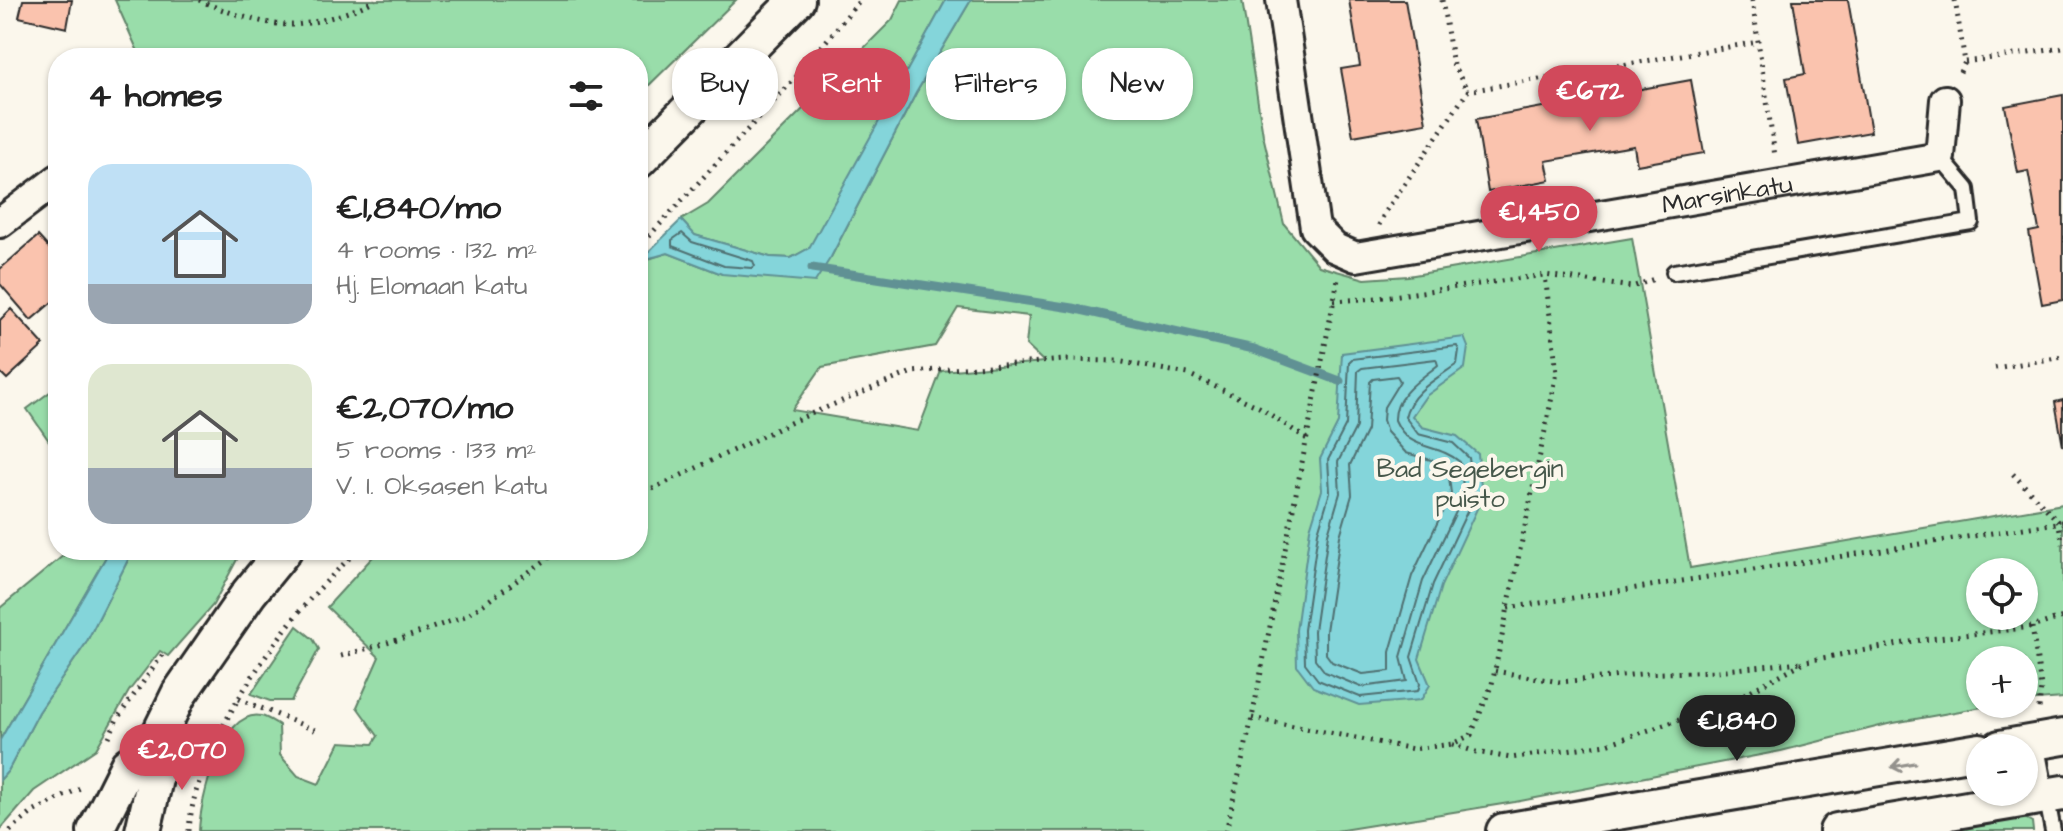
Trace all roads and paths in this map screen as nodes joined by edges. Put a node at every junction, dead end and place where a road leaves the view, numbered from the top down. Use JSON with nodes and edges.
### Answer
{"nodes":[{"id":1,"x":199,"y":0,"type":"edge"},
{"id":2,"x":375,"y":0,"type":"edge"},
{"id":3,"x":797,"y":0,"type":"edge"},
{"id":4,"x":860,"y":0,"type":"edge"},
{"id":5,"x":1281,"y":0,"type":"edge"},
{"id":6,"x":1442,"y":0,"type":"edge"},
{"id":7,"x":1752,"y":0,"type":"edge"},
{"id":8,"x":1955,"y":0,"type":"edge"},
{"id":9,"x":1758,"y":42,"type":"junction"},
{"id":10,"x":2063,"y":48,"type":"edge"},
{"id":11,"x":1965,"y":62,"type":"junction"},
{"id":12,"x":1468,"y":91,"type":"junction"},
{"id":13,"x":1945,"y":100,"type":"joint"},
{"id":14,"x":648,"y":151,"type":"edge"},
{"id":15,"x":1940,"y":157,"type":"junction"},
{"id":16,"x":1779,"y":185,"type":"junction"},
{"id":17,"x":48,"y":187,"type":"edge"},
{"id":18,"x":0,"y":223,"type":"edge"},
{"id":19,"x":648,"y":237,"type":"edge"},
{"id":20,"x":1355,"y":254,"type":"junction"},
{"id":21,"x":1674,"y":272,"type":"joint"},
{"id":22,"x":1545,"y":275,"type":"junction"},
{"id":23,"x":1334,"y":301,"type":"junction"},
{"id":24,"x":2063,"y":357,"type":"edge"},
{"id":25,"x":1995,"y":368,"type":"dead end"},
{"id":26,"x":1307,"y":439,"type":"junction"},
{"id":27,"x":2013,"y":474,"type":"dead end"},
{"id":28,"x":648,"y":491,"type":"edge"},
{"id":29,"x":2060,"y":522,"type":"edge"},
{"id":30,"x":2063,"y":544,"type":"edge"},
{"id":31,"x":276,"y":560,"type":"edge"},
{"id":32,"x":348,"y":560,"type":"edge"},
{"id":33,"x":546,"y":560,"type":"edge"},
{"id":34,"x":1508,"y":608,"type":"junction"},
{"id":35,"x":2063,"y":617,"type":"edge"},
{"id":36,"x":2038,"y":625,"type":"edge"},
{"id":37,"x":2006,"y":630,"type":"edge"},
{"id":38,"x":2032,"y":630,"type":"edge"},
{"id":39,"x":163,"y":654,"type":"dead end"},
{"id":40,"x":341,"y":656,"type":"dead end"},
{"id":41,"x":1806,"y":661,"type":"junction"},
{"id":42,"x":1495,"y":671,"type":"junction"},
{"id":43,"x":239,"y":699,"type":"junction"},
{"id":44,"x":1252,"y":718,"type":"junction"},
{"id":45,"x":317,"y":731,"type":"dead end"},
{"id":46,"x":2049,"y":740,"type":"edge"},
{"id":47,"x":108,"y":741,"type":"dead end"},
{"id":48,"x":1452,"y":744,"type":"junction"},
{"id":49,"x":152,"y":749,"type":"junction"},
{"id":50,"x":1966,"y":753,"type":"edge"},
{"id":51,"x":2055,"y":794,"type":"edge"},
{"id":52,"x":95,"y":831,"type":"edge"},
{"id":53,"x":143,"y":831,"type":"edge"},
{"id":54,"x":189,"y":831,"type":"edge"},
{"id":55,"x":1226,"y":831,"type":"edge"},
{"id":56,"x":1504,"y":831,"type":"edge"},
{"id":57,"x":1837,"y":831,"type":"edge"},
{"id":58,"x":2053,"y":831,"type":"edge"}],
"edges":[{"from":1,"to":2,"type":"path"},
{"from":3,"to":14,"type":"street"},
{"from":4,"to":19,"type":"path"},
{"from":5,"to":20,"type":"street"},
{"from":6,"to":12,"type":"path"},
{"from":7,"to":9,"type":"path"},
{"from":8,"to":11,"type":"path"},
{"from":9,"to":12,"type":"path"},
{"from":9,"to":16,"type":"path"},
{"from":10,"to":11,"type":"path"},
{"from":11,"to":13,"type":"path"},
{"from":12,"to":20,"type":"path"},
{"from":13,"to":15,"type":"street"},
{"from":15,"to":16,"type":"street","name":"Marsinkatu"},
{"from":15,"to":21,"type":"lane"},
{"from":16,"to":20,"type":"street","name":"Marsinkatu"},
{"from":17,"to":18,"type":"street"},
{"from":20,"to":23,"type":"path"},
{"from":21,"to":22,"type":"path"},
{"from":22,"to":23,"type":"path"},
{"from":22,"to":34,"type":"path"},
{"from":23,"to":26,"type":"path"},
{"from":24,"to":25,"type":"path"},
{"from":26,"to":28,"type":"path"},
{"from":26,"to":44,"type":"path"},
{"from":27,"to":29,"type":"path"},
{"from":29,"to":30,"type":"path"},
{"from":29,"to":34,"type":"path"},
{"from":31,"to":49,"type":"street"},
{"from":32,"to":43,"type":"path"},
{"from":33,"to":40,"type":"path"},
{"from":34,"to":42,"type":"path"},
{"from":35,"to":36,"type":"path"},
{"from":37,"to":41,"type":"path"},
{"from":38,"to":46,"type":"path"},
{"from":39,"to":47,"type":"path"},
{"from":41,"to":42,"type":"path"},
{"from":41,"to":48,"type":"path"},
{"from":42,"to":48,"type":"path"},
{"from":43,"to":45,"type":"path"},
{"from":43,"to":54,"type":"path"},
{"from":44,"to":48,"type":"path"},
{"from":44,"to":55,"type":"path"},
{"from":46,"to":51,"type":"lane"},
{"from":49,"to":52,"type":"street"},
{"from":49,"to":53,"type":"street"},
{"from":50,"to":56,"type":"street","one_way":true},
{"from":51,"to":57,"type":"street"},
{"from":51,"to":58,"type":"lane"}]}
